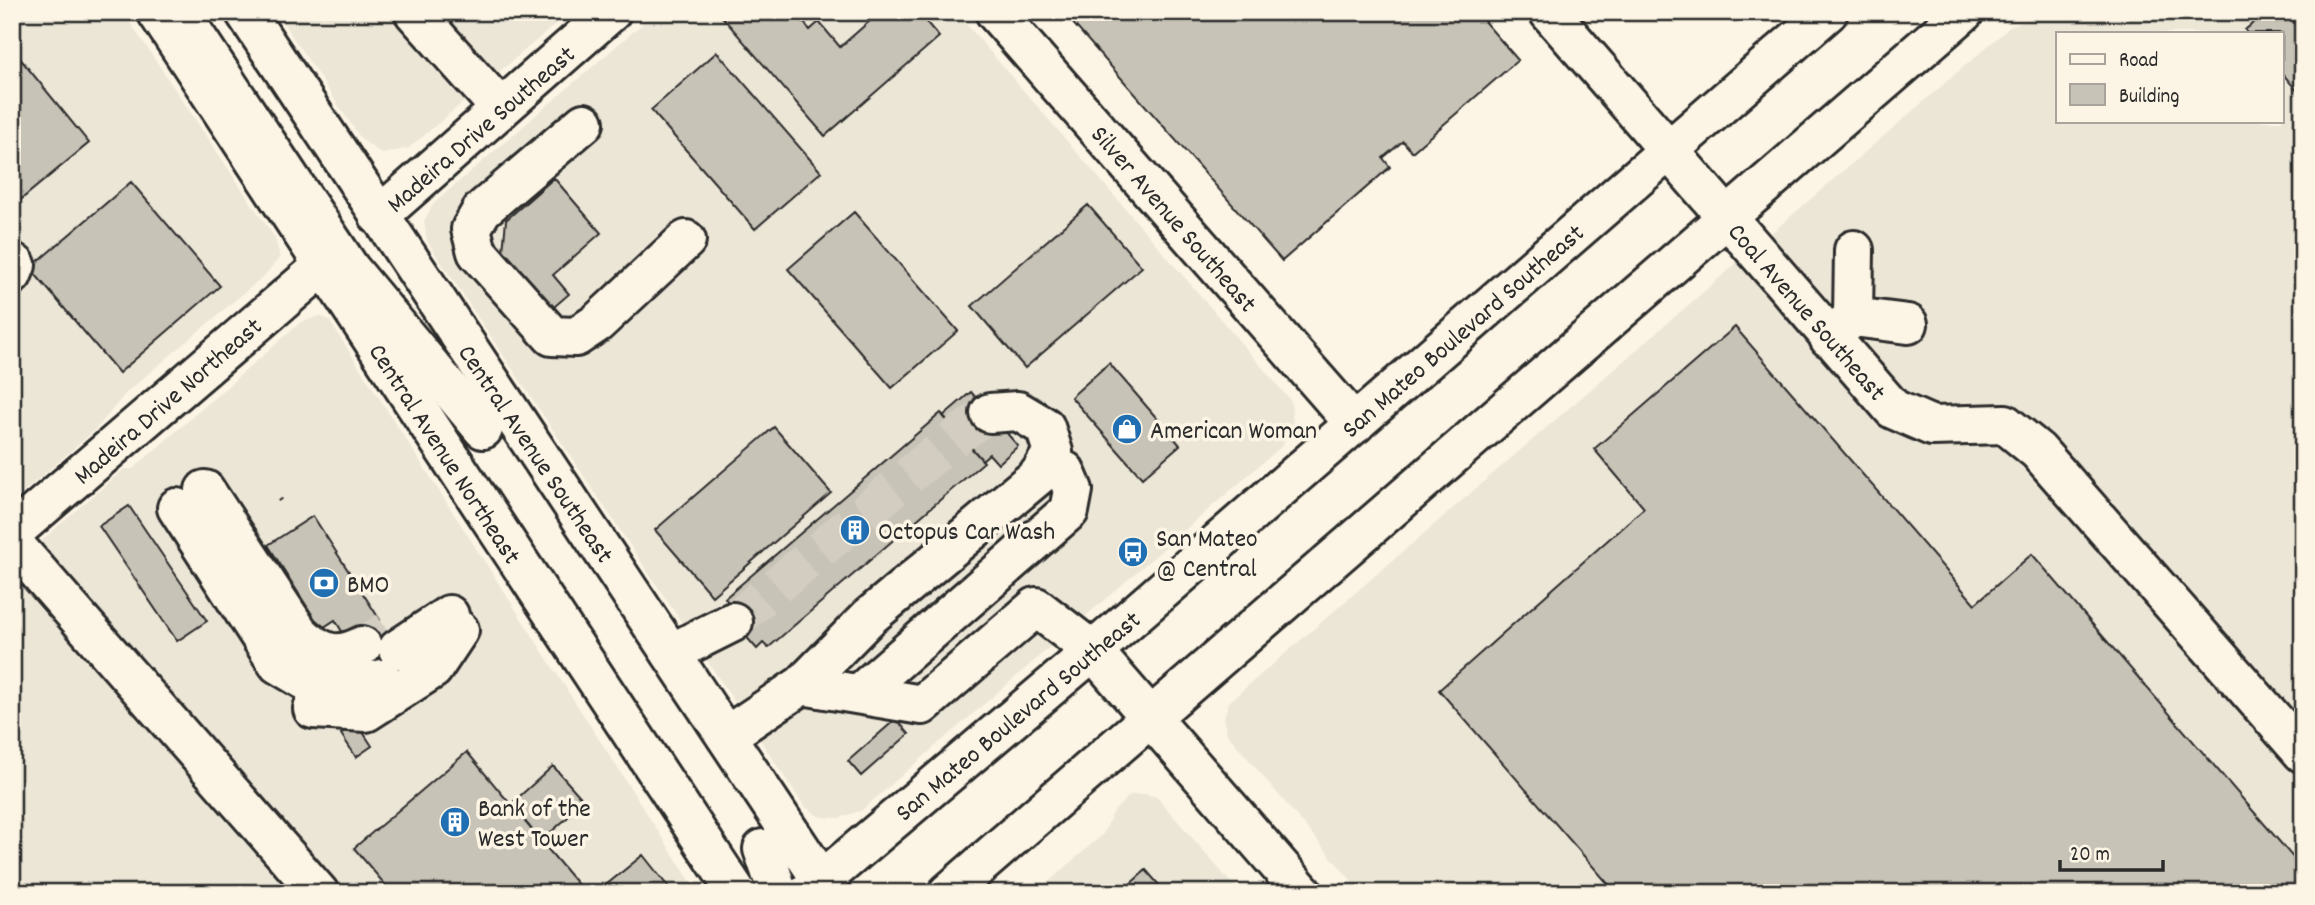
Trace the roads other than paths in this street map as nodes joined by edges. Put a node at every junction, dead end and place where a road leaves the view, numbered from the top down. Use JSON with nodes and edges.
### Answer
{"nodes":[{"id":1,"x":157,"y":12,"type":"edge"},
{"id":2,"x":180,"y":12,"type":"edge"},
{"id":3,"x":414,"y":12,"type":"edge"},
{"id":4,"x":611,"y":12,"type":"edge"},
{"id":5,"x":995,"y":12,"type":"edge"},
{"id":6,"x":1549,"y":12,"type":"edge"},
{"id":7,"x":1828,"y":12,"type":"edge"},
{"id":8,"x":1964,"y":12,"type":"edge"},
{"id":9,"x":251,"y":15,"type":"edge"},
{"id":10,"x":501,"y":109,"type":"junction"},
{"id":11,"x":584,"y":123,"type":"dead end"},
{"id":12,"x":1668,"y":149,"type":"junction"},
{"id":13,"x":380,"y":215,"type":"junction"},
{"id":14,"x":1727,"y":217,"type":"junction"},
{"id":15,"x":686,"y":240,"type":"dead end"},
{"id":16,"x":1854,"y":250,"type":"dead end"},
{"id":17,"x":12,"y":262,"type":"edge"},
{"id":18,"x":323,"y":266,"type":"junction"},
{"id":19,"x":12,"y":275,"type":"edge"},
{"id":20,"x":1908,"y":324,"type":"dead end"},
{"id":21,"x":1841,"y":327,"type":"junction"},
{"id":22,"x":990,"y":413,"type":"tunnel mouth"},
{"id":23,"x":1356,"y":424,"type":"junction"},
{"id":24,"x":483,"y":429,"type":"dead end"},
{"id":25,"x":1059,"y":461,"type":"junction"},
{"id":26,"x":12,"y":534,"type":"edge"},
{"id":27,"x":12,"y":542,"type":"edge"},
{"id":28,"x":733,"y":622,"type":"tunnel mouth"},
{"id":29,"x":1093,"y":651,"type":"junction"},
{"id":30,"x":380,"y":653,"type":"junction"},
{"id":31,"x":671,"y":653,"type":"junction"},
{"id":32,"x":278,"y":664,"type":"junction"},
{"id":33,"x":844,"y":692,"type":"junction"},
{"id":34,"x":1151,"y":718,"type":"junction"},
{"id":35,"x":726,"y":736,"type":"junction"},
{"id":36,"x":2303,"y":753,"type":"edge"},
{"id":37,"x":762,"y":849,"type":"dead end"},
{"id":38,"x":820,"y":889,"type":"edge"},
{"id":39,"x":319,"y":893,"type":"edge"},
{"id":40,"x":737,"y":893,"type":"edge"},
{"id":41,"x":778,"y":893,"type":"edge"},
{"id":42,"x":948,"y":893,"type":"edge"},
{"id":43,"x":1303,"y":893,"type":"edge"}],
"edges":[{"from":1,"to":18,"type":"main road","name":"Central Avenue Northeast"},
{"from":2,"to":24,"type":"main road","name":"Central Avenue Southeast"},
{"from":3,"to":10,"type":"main road"},
{"from":4,"to":10,"type":"main road","name":"Madeira Drive Southeast"},
{"from":5,"to":23,"type":"main road","name":"Silver Avenue Southeast"},
{"from":6,"to":12,"type":"main road","name":"Coal Avenue Southeast"},
{"from":7,"to":12,"type":"main road","name":"San Mateo Boulevard Southeast"},
{"from":8,"to":14,"type":"main road"},
{"from":9,"to":13,"type":"main road","name":"Central Avenue Southeast"},
{"from":10,"to":13,"type":"main road","name":"Madeira Drive Southeast"},
{"from":11,"to":15,"type":"main road"},
{"from":12,"to":14,"type":"main road","name":"Coal Avenue Southeast"},
{"from":12,"to":23,"type":"main road","name":"San Mateo Boulevard Southeast"},
{"from":13,"to":31,"type":"main road","name":"Central Avenue Southeast"},
{"from":14,"to":21,"type":"main road","name":"Coal Avenue Southeast"},
{"from":14,"to":34,"type":"main road"},
{"from":16,"to":21,"type":"main road"},
{"from":17,"to":19,"type":"main road"},
{"from":18,"to":26,"type":"main road","name":"Madeira Drive Northeast"},
{"from":18,"to":40,"type":"main road","name":"Central Avenue Northeast"},
{"from":20,"to":21,"type":"main road"},
{"from":21,"to":36,"type":"main road","name":"Coal Avenue Southeast"},
{"from":22,"to":25,"type":"main road"},
{"from":23,"to":29,"type":"main road","name":"San Mateo Boulevard Southeast"},
{"from":25,"to":33,"type":"main road"},
{"from":25,"to":33,"type":"main road"},
{"from":27,"to":39,"type":"main road"},
{"from":28,"to":31,"type":"main road"},
{"from":29,"to":33,"type":"main road"},
{"from":29,"to":34,"type":"main road"},
{"from":29,"to":38,"type":"main road","name":"San Mateo Boulevard Southeast"},
{"from":30,"to":32,"type":"main road"},
{"from":30,"to":32,"type":"main road"},
{"from":30,"to":32,"type":"main road"},
{"from":31,"to":35,"type":"main road","name":"Central Avenue Southeast"},
{"from":33,"to":35,"type":"main road"},
{"from":34,"to":42,"type":"main road"},
{"from":34,"to":43,"type":"main road"},
{"from":35,"to":38,"type":"main road","name":"Central Avenue Southeast"},
{"from":37,"to":41,"type":"main road"}]}
